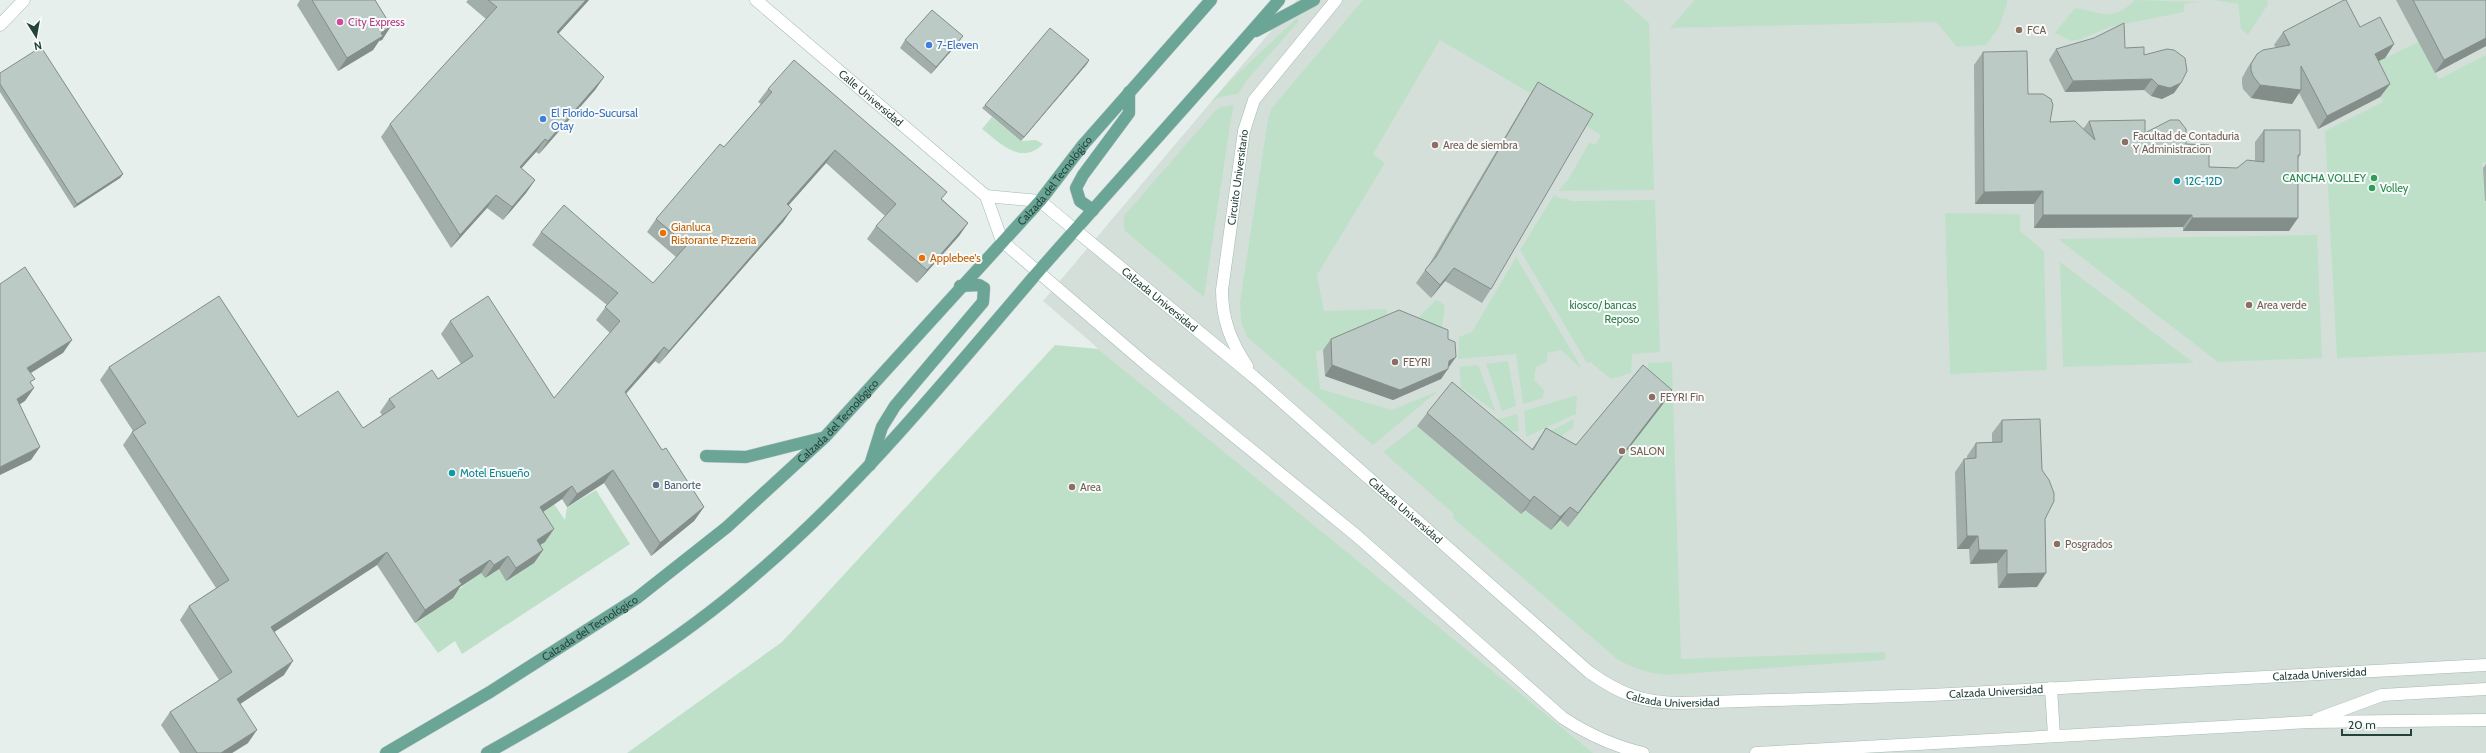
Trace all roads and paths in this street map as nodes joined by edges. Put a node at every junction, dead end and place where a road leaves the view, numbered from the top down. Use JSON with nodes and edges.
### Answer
{"nodes":[{"id":1,"x":24,"y":0,"type":"edge"},
{"id":2,"x":756,"y":0,"type":"edge"},
{"id":3,"x":1211,"y":0,"type":"edge"},
{"id":4,"x":1279,"y":0,"type":"edge"},
{"id":5,"x":1314,"y":0,"type":"edge"},
{"id":6,"x":1336,"y":0,"type":"edge"},
{"id":7,"x":0,"y":25,"type":"edge"},
{"id":8,"x":1249,"y":34,"type":"junction"},
{"id":9,"x":1129,"y":92,"type":"junction"},
{"id":10,"x":986,"y":196,"type":"junction"},
{"id":11,"x":1040,"y":201,"type":"junction"},
{"id":12,"x":1093,"y":210,"type":"junction"},
{"id":13,"x":1076,"y":230,"type":"junction"},
{"id":14,"x":1002,"y":241,"type":"junction"},
{"id":15,"x":1038,"y":272,"type":"junction"},
{"id":16,"x":960,"y":286,"type":"junction"},
{"id":17,"x":1254,"y":377,"type":"junction"},
{"id":18,"x":825,"y":437,"type":"junction"},
{"id":19,"x":706,"y":456,"type":"dead end"},
{"id":20,"x":869,"y":466,"type":"junction"},
{"id":21,"x":2486,"y":664,"type":"edge"},
{"id":22,"x":2051,"y":688,"type":"junction"},
{"id":23,"x":2486,"y":689,"type":"edge"},
{"id":24,"x":2486,"y":720,"type":"edge"},
{"id":25,"x":2309,"y":722,"type":"junction"},
{"id":26,"x":2054,"y":736,"type":"junction"},
{"id":27,"x":386,"y":753,"type":"edge"},
{"id":28,"x":487,"y":753,"type":"edge"},
{"id":29,"x":1643,"y":753,"type":"edge"},
{"id":30,"x":1756,"y":753,"type":"edge"}],
"edges":[{"from":1,"to":7,"type":"main road"},
{"from":2,"to":10,"type":"main road","name":"Calle Universidad"},
{"from":3,"to":9,"type":"main road","name":"Calzada del Tecnológico"},
{"from":4,"to":8,"type":"main road"},
{"from":5,"to":8,"type":"main road"},
{"from":6,"to":17,"type":"main road","name":"Circuito Universitario"},
{"from":8,"to":12,"type":"main road"},
{"from":9,"to":11,"type":"main road","name":"Calzada del Tecnológico"},
{"from":9,"to":12,"type":"main road"},
{"from":10,"to":11,"type":"main road"},
{"from":10,"to":14,"type":"main road","name":"Calle Universidad"},
{"from":11,"to":13,"type":"main road","name":"Calzada Universidad"},
{"from":11,"to":14,"type":"main road","name":"Calzada del Tecnológico"},
{"from":12,"to":13,"type":"main road"},
{"from":13,"to":15,"type":"main road"},
{"from":13,"to":17,"type":"main road","name":"Calzada Universidad"},
{"from":14,"to":15,"type":"main road"},
{"from":14,"to":16,"type":"main road","name":"Calzada del Tecnológico"},
{"from":15,"to":20,"type":"main road"},
{"from":15,"to":29,"type":"main road"},
{"from":16,"to":18,"type":"main road","name":"Calzada del Tecnológico"},
{"from":16,"to":20,"type":"main road"},
{"from":17,"to":22,"type":"main road","name":"Calzada Universidad"},
{"from":18,"to":19,"type":"main road"},
{"from":18,"to":27,"type":"main road","name":"Calzada del Tecnológico"},
{"from":20,"to":28,"type":"main road"},
{"from":21,"to":22,"type":"main road","name":"Calzada Universidad"},
{"from":22,"to":26,"type":"main road"},
{"from":23,"to":25,"type":"main road"},
{"from":24,"to":25,"type":"main road"},
{"from":25,"to":26,"type":"main road"},
{"from":26,"to":30,"type":"main road"}]}
